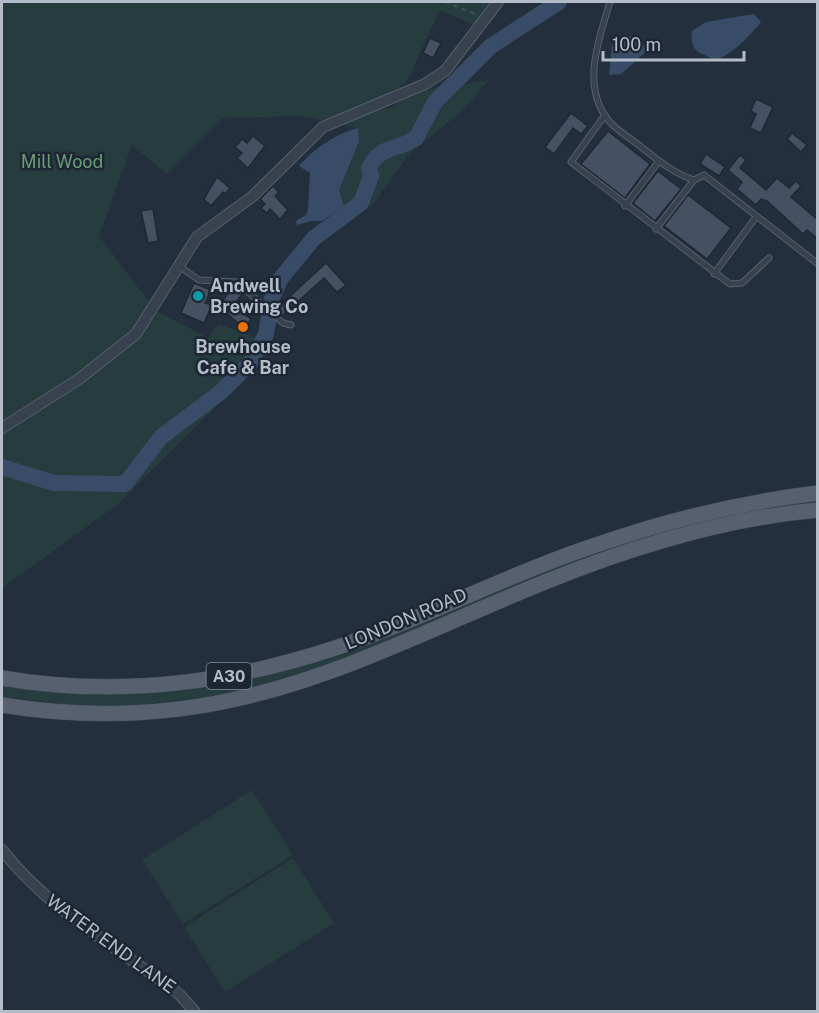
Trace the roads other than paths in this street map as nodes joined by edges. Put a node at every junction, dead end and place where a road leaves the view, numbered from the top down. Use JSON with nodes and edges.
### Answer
{"nodes":[{"id":1,"x":498,"y":2,"type":"edge"},
{"id":2,"x":610,"y":2,"type":"edge"},
{"id":3,"x":605,"y":116,"type":"junction"},
{"id":4,"x":659,"y":161,"type":"junction"},
{"id":5,"x":694,"y":180,"type":"junction"},
{"id":6,"x":625,"y":206,"type":"junction"},
{"id":7,"x":756,"y":217,"type":"junction"},
{"id":8,"x":656,"y":229,"type":"junction"},
{"id":9,"x":768,"y":258,"type":"dead end"},
{"id":10,"x":818,"y":264,"type":"edge"},
{"id":11,"x":179,"y":266,"type":"junction"},
{"id":12,"x":714,"y":274,"type":"junction"},
{"id":13,"x":291,"y":325,"type":"dead end"},
{"id":14,"x":2,"y":428,"type":"edge"},
{"id":15,"x":818,"y":493,"type":"edge"},
{"id":16,"x":818,"y":510,"type":"edge"},
{"id":17,"x":2,"y":678,"type":"edge"},
{"id":18,"x":2,"y":705,"type":"edge"},
{"id":19,"x":2,"y":850,"type":"edge"},
{"id":20,"x":195,"y":1011,"type":"edge"}],
"edges":[{"from":1,"to":11,"type":"street"},
{"from":2,"to":3,"type":"lane"},
{"from":3,"to":4,"type":"lane"},
{"from":3,"to":6,"type":"lane"},
{"from":4,"to":5,"type":"lane"},
{"from":4,"to":6,"type":"lane"},
{"from":5,"to":7,"type":"lane"},
{"from":5,"to":8,"type":"lane"},
{"from":6,"to":8,"type":"lane"},
{"from":7,"to":10,"type":"lane"},
{"from":7,"to":12,"type":"lane"},
{"from":8,"to":12,"type":"lane"},
{"from":9,"to":12,"type":"lane"},
{"from":11,"to":13,"type":"lane"},
{"from":11,"to":14,"type":"street"},
{"from":15,"to":17,"type":"main road","name":"LONDON ROAD","number":"A30"},
{"from":16,"to":18,"type":"main road","name":"LONDON ROAD","number":"A30"},
{"from":19,"to":20,"type":"street","name":"WATER END LANE"}]}
